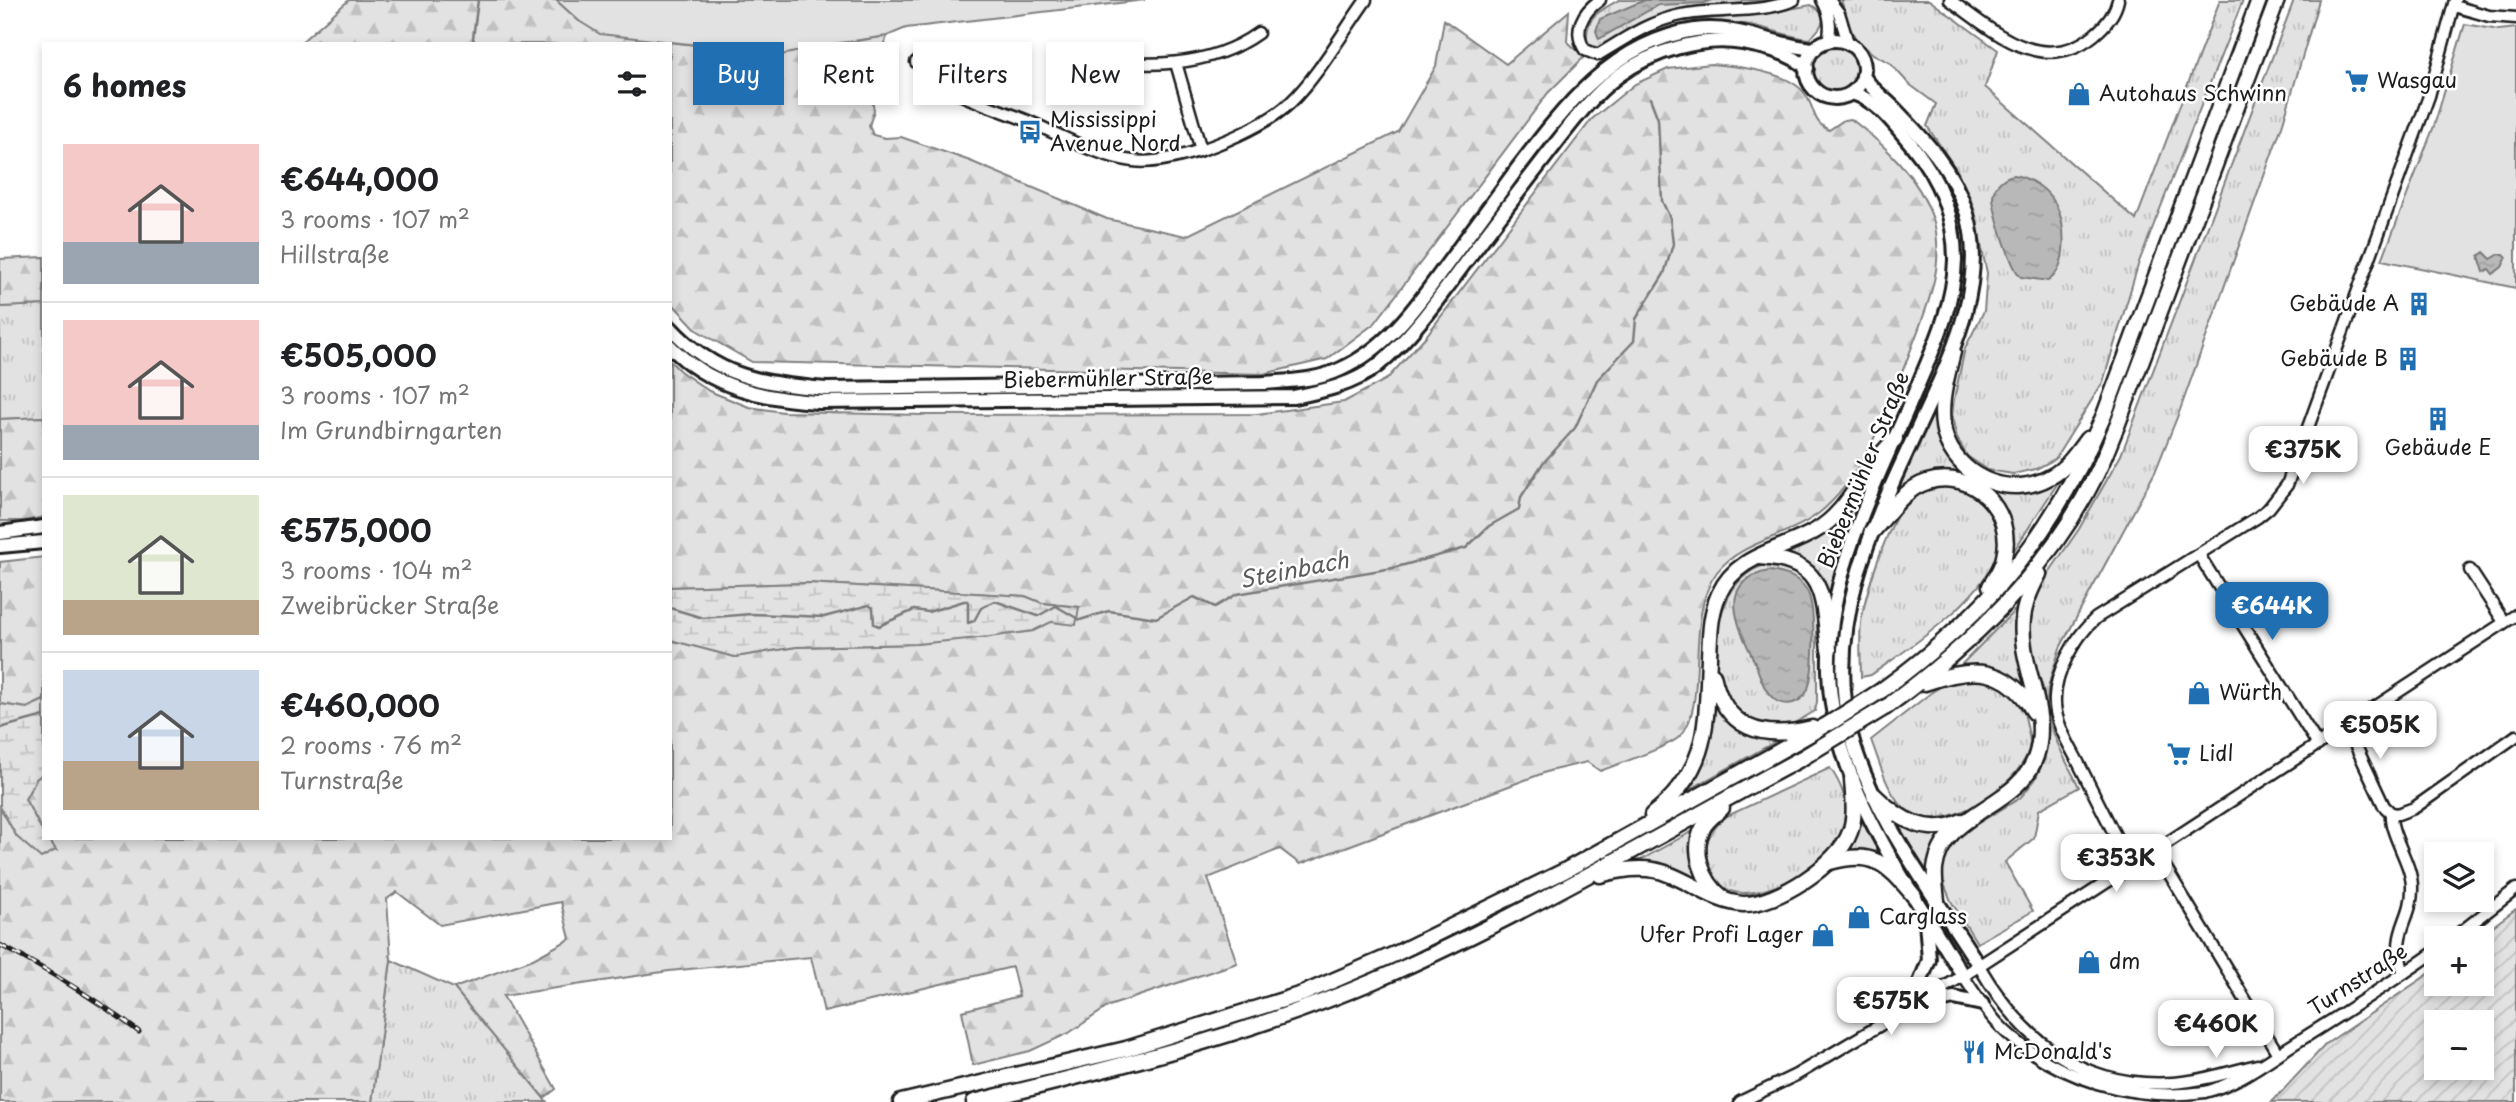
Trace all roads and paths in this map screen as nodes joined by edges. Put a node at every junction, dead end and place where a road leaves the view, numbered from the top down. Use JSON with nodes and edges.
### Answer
{"nodes":[{"id":1,"x":1366,"y":0,"type":"edge"},
{"id":2,"x":1600,"y":0,"type":"edge"},
{"id":3,"x":1794,"y":0,"type":"edge"},
{"id":4,"x":1822,"y":0,"type":"edge"},
{"id":5,"x":1829,"y":0,"type":"edge"},
{"id":6,"x":1950,"y":0,"type":"edge"},
{"id":7,"x":2118,"y":0,"type":"edge"},
{"id":8,"x":2259,"y":0,"type":"edge"},
{"id":9,"x":2277,"y":0,"type":"edge"},
{"id":10,"x":2454,"y":3,"type":"edge"},
{"id":11,"x":2516,"y":18,"type":"edge"},
{"id":12,"x":1258,"y":33,"type":"dead end"},
{"id":13,"x":1828,"y":41,"type":"junction"},
{"id":14,"x":1848,"y":43,"type":"junction"},
{"id":15,"x":1815,"y":49,"type":"junction"},
{"id":16,"x":1176,"y":63,"type":"junction"},
{"id":17,"x":1144,"y":64,"type":"edge"},
{"id":18,"x":1807,"y":68,"type":"junction"},
{"id":19,"x":1863,"y":76,"type":"junction"},
{"id":20,"x":1852,"y":93,"type":"junction"},
{"id":21,"x":988,"y":105,"type":"edge"},
{"id":22,"x":1201,"y":150,"type":"junction"},
{"id":23,"x":672,"y":329,"type":"edge"},
{"id":24,"x":672,"y":348,"type":"edge"},
{"id":25,"x":1953,"y":352,"type":"junction"},
{"id":26,"x":2104,"y":415,"type":"junction"},
{"id":27,"x":1895,"y":439,"type":"junction"},
{"id":28,"x":42,"y":527,"type":"edge"},
{"id":29,"x":0,"y":533,"type":"edge"},
{"id":30,"x":1871,"y":533,"type":"junction"},
{"id":31,"x":2058,"y":538,"type":"junction"},
{"id":32,"x":42,"y":542,"type":"edge"},
{"id":33,"x":0,"y":546,"type":"edge"},
{"id":34,"x":2199,"y":555,"type":"junction"},
{"id":35,"x":1757,"y":557,"type":"junction"},
{"id":36,"x":2470,"y":570,"type":"dead end"},
{"id":37,"x":2516,"y":615,"type":"edge"},
{"id":38,"x":1968,"y":620,"type":"junction"},
{"id":39,"x":2504,"y":622,"type":"junction"},
{"id":40,"x":1829,"y":650,"type":"junction"},
{"id":41,"x":1709,"y":654,"type":"junction"},
{"id":42,"x":1915,"y":686,"type":"junction"},
{"id":43,"x":2040,"y":725,"type":"junction"},
{"id":44,"x":2347,"y":727,"type":"junction"},
{"id":45,"x":1797,"y":736,"type":"junction"},
{"id":46,"x":2516,"y":736,"type":"edge"},
{"id":47,"x":2318,"y":745,"type":"junction"},
{"id":48,"x":1852,"y":779,"type":"junction"},
{"id":49,"x":1738,"y":792,"type":"junction"},
{"id":50,"x":1874,"y":795,"type":"junction"},
{"id":51,"x":2391,"y":813,"type":"junction"},
{"id":52,"x":1973,"y":816,"type":"junction"},
{"id":53,"x":1618,"y":843,"type":"junction"},
{"id":54,"x":2155,"y":850,"type":"junction"},
{"id":55,"x":1830,"y":862,"type":"junction"},
{"id":56,"x":2131,"y":866,"type":"junction"},
{"id":57,"x":1582,"y":880,"type":"junction"},
{"id":58,"x":2516,"y":889,"type":"edge"},
{"id":59,"x":1914,"y":896,"type":"junction"},
{"id":60,"x":1726,"y":900,"type":"junction"},
{"id":61,"x":1937,"y":901,"type":"junction"},
{"id":62,"x":1925,"y":914,"type":"junction"},
{"id":63,"x":2468,"y":926,"type":"edge"},
{"id":64,"x":2424,"y":959,"type":"edge"},
{"id":65,"x":1979,"y":966,"type":"junction"},
{"id":66,"x":2404,"y":973,"type":"junction"},
{"id":67,"x":1963,"y":976,"type":"junction"},
{"id":68,"x":1982,"y":1004,"type":"junction"},
{"id":69,"x":1910,"y":1007,"type":"junction"},
{"id":70,"x":2278,"y":1054,"type":"junction"},
{"id":71,"x":2264,"y":1063,"type":"junction"},
{"id":72,"x":2174,"y":1083,"type":"junction"},
{"id":73,"x":2174,"y":1100,"type":"edge"},
{"id":74,"x":901,"y":1102,"type":"edge"},
{"id":75,"x":974,"y":1102,"type":"edge"},
{"id":76,"x":1740,"y":1102,"type":"edge"}],
"edges":[{"from":1,"to":22,"type":"street"},
{"from":2,"to":3,"type":"street"},
{"from":4,"to":13,"type":"street"},
{"from":5,"to":14,"type":"street"},
{"from":6,"to":7,"type":"street"},
{"from":8,"to":26,"type":"highway"},
{"from":9,"to":31,"type":"highway"},
{"from":10,"to":11,"type":"street"},
{"from":10,"to":34,"type":"street"},
{"from":12,"to":16,"type":"street"},
{"from":13,"to":14,"type":"main road"},
{"from":13,"to":15,"type":"main road"},
{"from":14,"to":19,"type":"main road"},
{"from":15,"to":18,"type":"main road"},
{"from":15,"to":23,"type":"main road"},
{"from":16,"to":17,"type":"street"},
{"from":16,"to":22,"type":"street"},
{"from":18,"to":20,"type":"main road"},
{"from":18,"to":24,"type":"main road","name":"Biebermühler Straße"},
{"from":19,"to":20,"type":"main road"},
{"from":19,"to":25,"type":"main road","name":"Biebermühler Straße"},
{"from":20,"to":27,"type":"main road","name":"Biebermühler Straße"},
{"from":21,"to":22,"type":"street"},
{"from":25,"to":26,"type":"highway"},
{"from":25,"to":30,"type":"main road","name":"Biebermühler Straße"},
{"from":26,"to":38,"type":"highway"},
{"from":27,"to":35,"type":"highway"},
{"from":27,"to":40,"type":"main road","name":"Biebermühler Straße"},
{"from":28,"to":29,"type":"main road"},
{"from":30,"to":38,"type":"highway"},
{"from":30,"to":50,"type":"main road","name":"Biebermühler Straße"},
{"from":31,"to":42,"type":"highway"},
{"from":31,"to":43,"type":"highway"},
{"from":32,"to":33,"type":"main road"},
{"from":34,"to":47,"type":"street"},
{"from":34,"to":56,"type":"street"},
{"from":35,"to":40,"type":"highway"},
{"from":35,"to":41,"type":"highway"},
{"from":36,"to":39,"type":"street"},
{"from":37,"to":39,"type":"street"},
{"from":38,"to":45,"type":"highway","bridge":true},
{"from":39,"to":44,"type":"street"},
{"from":40,"to":48,"type":"main road","name":"Biebermühler Straße"},
{"from":41,"to":45,"type":"highway"},
{"from":41,"to":53,"type":"highway"},
{"from":42,"to":43,"type":"highway"},
{"from":42,"to":49,"type":"highway","bridge":true},
{"from":43,"to":52,"type":"highway"},
{"from":44,"to":47,"type":"street"},
{"from":44,"to":51,"type":"street"},
{"from":45,"to":53,"type":"highway"},
{"from":46,"to":51,"type":"street"},
{"from":47,"to":54,"type":"street"},
{"from":48,"to":55,"type":"highway"},
{"from":48,"to":59,"type":"main road","name":"Biebermühler Straße"},
{"from":49,"to":57,"type":"highway"},
{"from":49,"to":60,"type":"highway"},
{"from":50,"to":52,"type":"highway"},
{"from":50,"to":61,"type":"main road","name":"Biebermühler Straße"},
{"from":51,"to":66,"type":"street"},
{"from":52,"to":61,"type":"highway"},
{"from":53,"to":74,"type":"highway"},
{"from":54,"to":56,"type":"street"},
{"from":54,"to":70,"type":"street"},
{"from":55,"to":59,"type":"highway"},
{"from":55,"to":60,"type":"highway"},
{"from":56,"to":65,"type":"street"},
{"from":57,"to":60,"type":"highway"},
{"from":57,"to":75,"type":"highway"},
{"from":58,"to":63,"type":"street"},
{"from":59,"to":62,"type":"main road","name":"Biebermühler Straße"},
{"from":61,"to":65,"type":"main road","name":"Biebermühler Straße"},
{"from":62,"to":67,"type":"main road","name":"Biebermühler Straße"},
{"from":62,"to":69,"type":"main road"},
{"from":64,"to":66,"type":"street","name":"Turnstraße"},
{"from":65,"to":67,"type":"street"},
{"from":65,"to":72,"type":"street","name":"Turnstraße"},
{"from":66,"to":70,"type":"street","name":"Turnstraße"},
{"from":67,"to":68,"type":"street","name":"Turnstraße"},
{"from":67,"to":69,"type":"street"},
{"from":68,"to":69,"type":"main road"},
{"from":68,"to":73,"type":"street","name":"Turnstraße"},
{"from":69,"to":76,"type":"street"},
{"from":70,"to":71,"type":"street","name":"Turnstraße"},
{"from":71,"to":72,"type":"street","name":"Turnstraße"},
{"from":71,"to":73,"type":"street","name":"Turnstraße"},
{"from":72,"to":73,"type":"street"}]}
